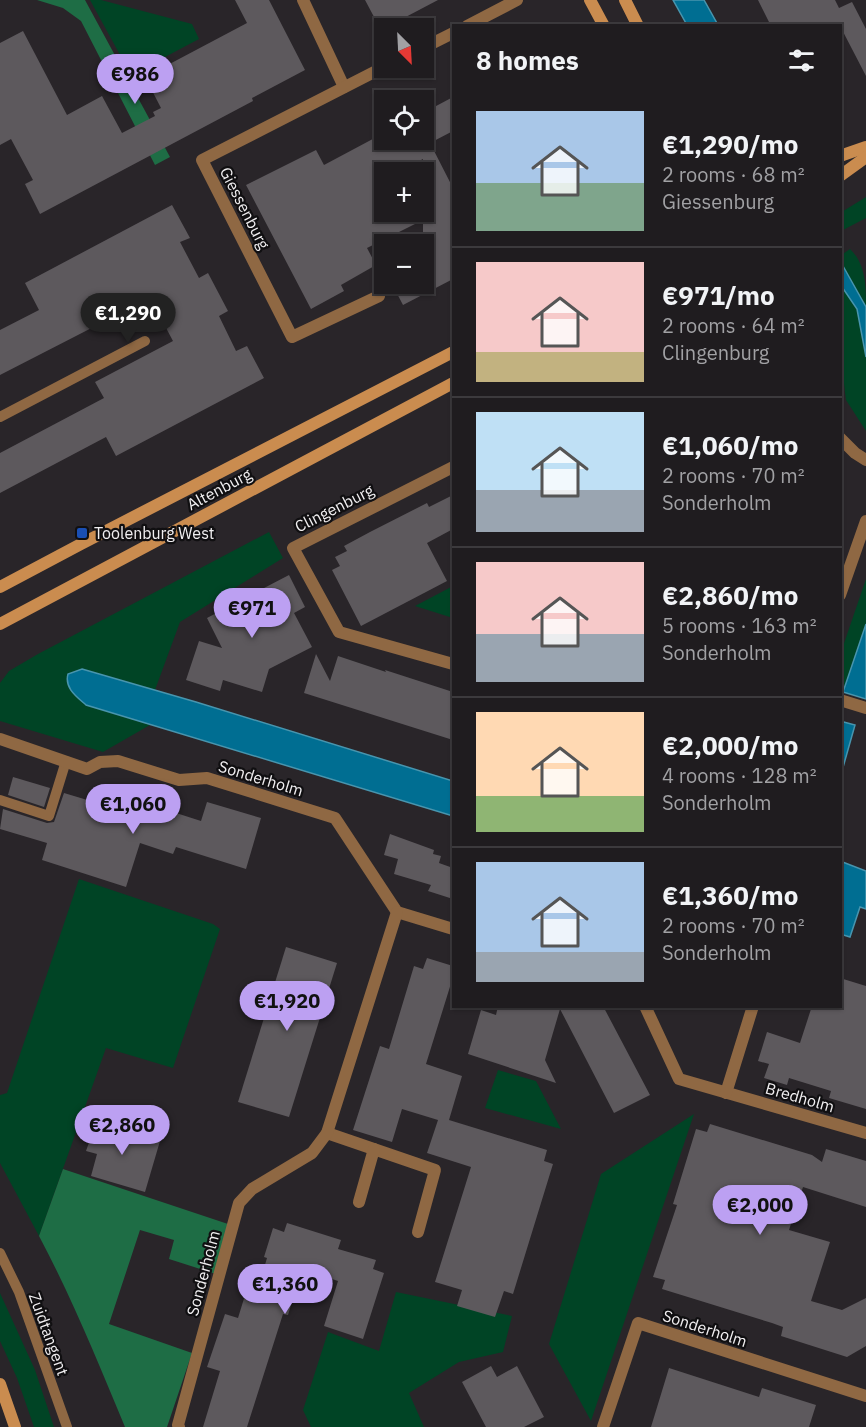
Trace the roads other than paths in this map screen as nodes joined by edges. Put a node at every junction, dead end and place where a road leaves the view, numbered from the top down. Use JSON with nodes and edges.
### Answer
{"nodes":[{"id":1,"x":303,"y":0,"type":"edge"},
{"id":2,"x":518,"y":0,"type":"edge"},
{"id":3,"x":590,"y":0,"type":"edge"},
{"id":4,"x":625,"y":0,"type":"edge"},
{"id":5,"x":471,"y":24,"type":"edge"},
{"id":6,"x":603,"y":24,"type":"edge"},
{"id":7,"x":637,"y":24,"type":"edge"},
{"id":8,"x":452,"y":34,"type":"edge"},
{"id":9,"x":434,"y":42,"type":"edge"},
{"id":10,"x":374,"y":72,"type":"edge"},
{"id":11,"x":344,"y":87,"type":"junction"},
{"id":12,"x":866,"y":147,"type":"edge"},
{"id":13,"x":842,"y":155,"type":"edge"},
{"id":14,"x":866,"y":157,"type":"edge"},
{"id":15,"x":842,"y":175,"type":"edge"},
{"id":16,"x":380,"y":296,"type":"dead end"},
{"id":17,"x":145,"y":341,"type":"dead end"},
{"id":18,"x":452,"y":353,"type":"edge"},
{"id":19,"x":452,"y":384,"type":"edge"},
{"id":20,"x":0,"y":417,"type":"edge"},
{"id":21,"x":842,"y":440,"type":"edge"},
{"id":22,"x":866,"y":460,"type":"edge"},
{"id":23,"x":452,"y":468,"type":"edge"},
{"id":24,"x":866,"y":521,"type":"edge"},
{"id":25,"x":0,"y":587,"type":"edge"},
{"id":26,"x":842,"y":589,"type":"edge"},
{"id":27,"x":0,"y":624,"type":"edge"},
{"id":28,"x":452,"y":664,"type":"edge"},
{"id":29,"x":842,"y":701,"type":"edge"},
{"id":30,"x":866,"y":708,"type":"edge"},
{"id":31,"x":0,"y":740,"type":"edge"},
{"id":32,"x":66,"y":761,"type":"junction"},
{"id":33,"x":1,"y":800,"type":"edge"},
{"id":34,"x":397,"y":912,"type":"junction"},
{"id":35,"x":452,"y":929,"type":"edge"},
{"id":36,"x":646,"y":1008,"type":"edge"},
{"id":37,"x":752,"y":1008,"type":"edge"},
{"id":38,"x":726,"y":1092,"type":"junction"},
{"id":39,"x":327,"y":1133,"type":"junction"},
{"id":40,"x":866,"y":1133,"type":"edge"},
{"id":41,"x":374,"y":1149,"type":"junction"},
{"id":42,"x":360,"y":1202,"type":"dead end"},
{"id":43,"x":418,"y":1232,"type":"dead end"},
{"id":44,"x":0,"y":1253,"type":"edge"},
{"id":45,"x":0,"y":1384,"type":"edge"},
{"id":46,"x":866,"y":1396,"type":"edge"},
{"id":47,"x":15,"y":1427,"type":"edge"},
{"id":48,"x":67,"y":1427,"type":"edge"},
{"id":49,"x":179,"y":1427,"type":"edge"},
{"id":50,"x":603,"y":1427,"type":"edge"}],
"edges":[{"from":1,"to":11,"type":"street"},
{"from":2,"to":5,"type":"street"},
{"from":3,"to":6,"type":"main road"},
{"from":4,"to":7,"type":"main road"},
{"from":8,"to":9,"type":"street"},
{"from":10,"to":11,"type":"street","name":"Giessenburg"},
{"from":11,"to":16,"type":"street","name":"Giessenburg"},
{"from":12,"to":13,"type":"main road"},
{"from":14,"to":15,"type":"main road"},
{"from":17,"to":20,"type":"lane"},
{"from":18,"to":25,"type":"main road","name":"Altenburg"},
{"from":19,"to":27,"type":"main road","name":"Altenburg"},
{"from":21,"to":22,"type":"street"},
{"from":23,"to":28,"type":"street","name":"Clingenburg"},
{"from":24,"to":26,"type":"street"},
{"from":29,"to":30,"type":"street"},
{"from":31,"to":32,"type":"street","name":"Sonderholm"},
{"from":32,"to":33,"type":"lane"},
{"from":32,"to":34,"type":"street","name":"Sonderholm"},
{"from":34,"to":35,"type":"street"},
{"from":34,"to":39,"type":"street","name":"Sonderholm"},
{"from":36,"to":38,"type":"street","name":"Bredholm"},
{"from":37,"to":38,"type":"street"},
{"from":38,"to":40,"type":"street","name":"Bredholm"},
{"from":39,"to":41,"type":"street"},
{"from":39,"to":49,"type":"street","name":"Sonderholm"},
{"from":41,"to":42,"type":"street"},
{"from":41,"to":43,"type":"street"},
{"from":44,"to":48,"type":"lane","name":"Zuidtangent"},
{"from":45,"to":47,"type":"main road"},
{"from":46,"to":50,"type":"street","name":"Sonderholm"}]}
